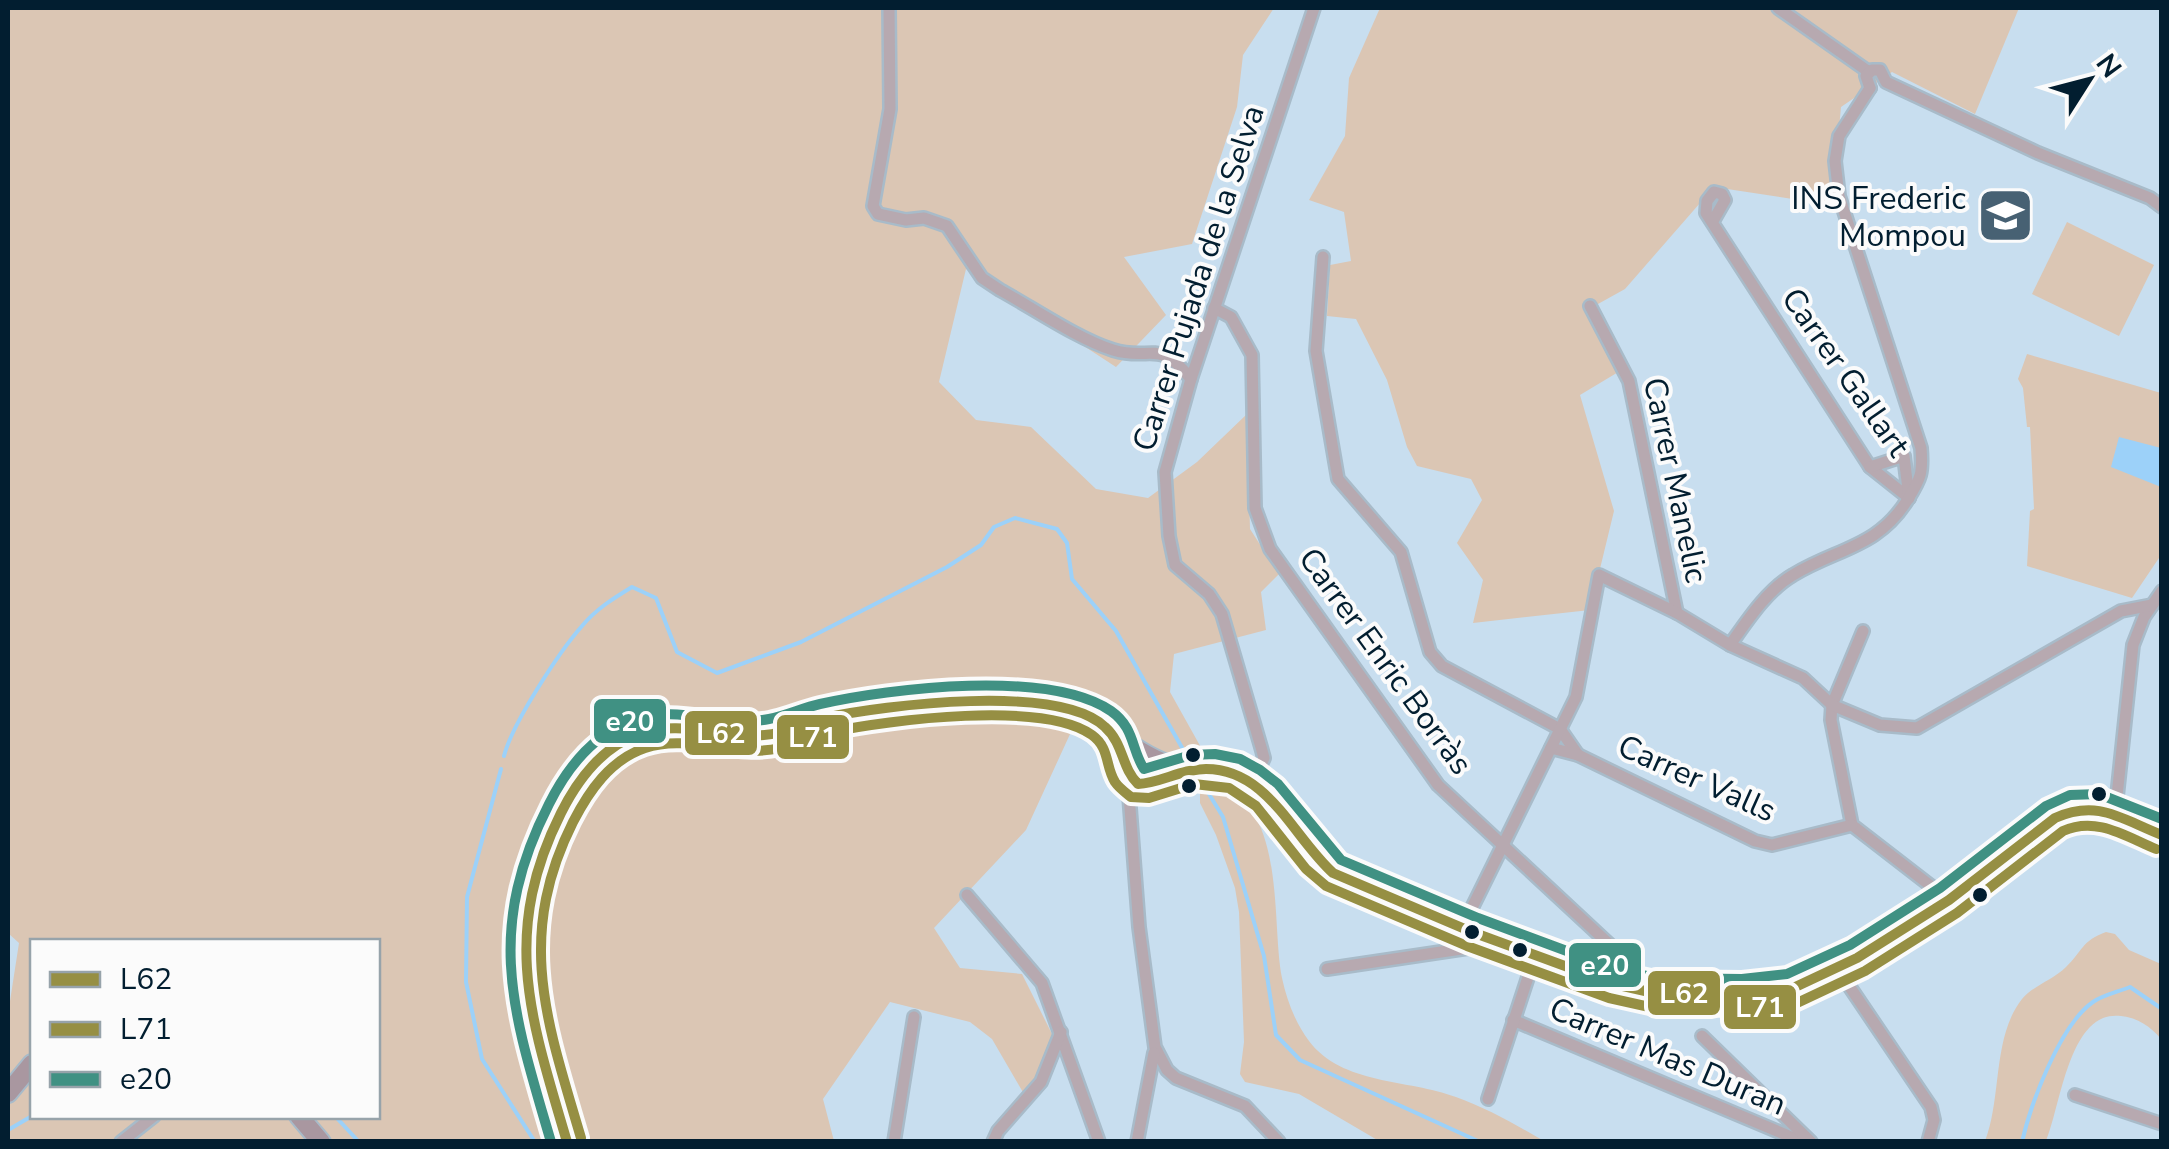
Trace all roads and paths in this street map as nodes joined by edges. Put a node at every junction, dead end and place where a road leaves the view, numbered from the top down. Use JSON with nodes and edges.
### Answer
{"nodes":[{"id":1,"x":889,"y":8,"type":"edge"},
{"id":2,"x":1314,"y":8,"type":"edge"},
{"id":3,"x":1778,"y":8,"type":"edge"},
{"id":4,"x":1869,"y":72,"type":"junction"},
{"id":5,"x":1886,"y":82,"type":"junction"},
{"id":6,"x":1870,"y":88,"type":"junction"},
{"id":7,"x":2162,"y":207,"type":"edge"},
{"id":8,"x":1713,"y":221,"type":"dead end"},
{"id":9,"x":1324,"y":258,"type":"dead end"},
{"id":10,"x":1590,"y":306,"type":"dead end"},
{"id":11,"x":1214,"y":308,"type":"junction"},
{"id":12,"x":1190,"y":379,"type":"junction"},
{"id":13,"x":1870,"y":467,"type":"junction"},
{"id":14,"x":1909,"y":498,"type":"junction"},
{"id":15,"x":2162,"y":591,"type":"edge"},
{"id":16,"x":2152,"y":604,"type":"junction"},
{"id":17,"x":2121,"y":611,"type":"junction"},
{"id":18,"x":1677,"y":613,"type":"junction"},
{"id":19,"x":1863,"y":631,"type":"dead end"},
{"id":20,"x":2137,"y":631,"type":"junction"},
{"id":21,"x":1730,"y":644,"type":"junction"},
{"id":22,"x":1832,"y":705,"type":"junction"},
{"id":23,"x":1560,"y":729,"type":"junction"},
{"id":24,"x":1550,"y":748,"type":"junction"},
{"id":25,"x":1578,"y":755,"type":"junction"},
{"id":26,"x":1141,"y":763,"type":"junction"},
{"id":27,"x":1192,"y":769,"type":"junction"},
{"id":28,"x":1253,"y":781,"type":"junction"},
{"id":29,"x":2115,"y":815,"type":"junction"},
{"id":30,"x":1852,"y":826,"type":"junction"},
{"id":31,"x":2162,"y":835,"type":"edge"},
{"id":32,"x":1502,"y":844,"type":"junction"},
{"id":33,"x":967,"y":894,"type":"dead end"},
{"id":34,"x":1949,"y":900,"type":"junction"},
{"id":35,"x":1462,"y":928,"type":"junction"},
{"id":36,"x":1486,"y":937,"type":"junction"},
{"id":37,"x":1535,"y":956,"type":"junction"},
{"id":38,"x":1837,"y":968,"type":"junction"},
{"id":39,"x":1327,"y":969,"type":"dead end"},
{"id":40,"x":1634,"y":988,"type":"junction"},
{"id":41,"x":914,"y":1018,"type":"dead end"},
{"id":42,"x":1513,"y":1020,"type":"junction"},
{"id":43,"x":1061,"y":1031,"type":"junction"},
{"id":44,"x":1702,"y":1036,"type":"dead end"},
{"id":45,"x":1155,"y":1047,"type":"junction"},
{"id":46,"x":30,"y":1066,"type":"edge"},
{"id":47,"x":8,"y":1093,"type":"edge"},
{"id":48,"x":2075,"y":1095,"type":"dead end"},
{"id":49,"x":1488,"y":1099,"type":"dead end"},
{"id":50,"x":150,"y":1119,"type":"edge"},
{"id":51,"x":302,"y":1119,"type":"edge"},
{"id":52,"x":2162,"y":1124,"type":"edge"},
{"id":53,"x":120,"y":1142,"type":"edge"},
{"id":54,"x":321,"y":1142,"type":"edge"},
{"id":55,"x":566,"y":1142,"type":"edge"},
{"id":56,"x":894,"y":1142,"type":"edge"},
{"id":57,"x":993,"y":1142,"type":"edge"},
{"id":58,"x":1099,"y":1142,"type":"edge"},
{"id":59,"x":1137,"y":1142,"type":"edge"},
{"id":60,"x":1279,"y":1142,"type":"edge"},
{"id":61,"x":1803,"y":1142,"type":"edge"},
{"id":62,"x":1811,"y":1142,"type":"edge"},
{"id":63,"x":1928,"y":1142,"type":"edge"}],
"edges":[{"from":1,"to":12,"type":"street"},
{"from":2,"to":11,"type":"street","name":"Carrer Pujada de la Selva"},
{"from":3,"to":4,"type":"street"},
{"from":4,"to":5,"type":"street"},
{"from":4,"to":6,"type":"street"},
{"from":5,"to":6,"type":"street"},
{"from":5,"to":7,"type":"street"},
{"from":6,"to":14,"type":"street"},
{"from":8,"to":13,"type":"street","name":"Carrer Gallart"},
{"from":9,"to":23,"type":"street","name":"Carrer Valls"},
{"from":10,"to":18,"type":"street","name":"Carrer Manelic"},
{"from":11,"to":12,"type":"street","name":"Carrer Pujada de la Selva"},
{"from":11,"to":32,"type":"street","name":"Carrer Enric Borràs"},
{"from":12,"to":28,"type":"street","name":"Carrer Pujada de la Selva"},
{"from":13,"to":14,"type":"street","name":"Carrer Gallart"},
{"from":13,"to":14,"type":"street"},
{"from":14,"to":21,"type":"street"},
{"from":15,"to":16,"type":"street"},
{"from":16,"to":17,"type":"street"},
{"from":16,"to":20,"type":"street"},
{"from":17,"to":20,"type":"street"},
{"from":17,"to":22,"type":"street"},
{"from":18,"to":21,"type":"street"},
{"from":18,"to":23,"type":"street"},
{"from":19,"to":22,"type":"street"},
{"from":20,"to":29,"type":"street"},
{"from":21,"to":22,"type":"street"},
{"from":22,"to":30,"type":"street"},
{"from":23,"to":24,"type":"street"},
{"from":23,"to":25,"type":"street","name":"Carrer Valls"},
{"from":24,"to":25,"type":"street","name":"Carrer Valls"},
{"from":24,"to":32,"type":"street"},
{"from":25,"to":30,"type":"street","name":"Carrer Valls"},
{"from":26,"to":27,"type":"main road"},
{"from":26,"to":27,"type":"main road"},
{"from":26,"to":45,"type":"street"},
{"from":26,"to":55,"type":"main road"},
{"from":27,"to":28,"type":"main road"},
{"from":28,"to":35,"type":"main road"},
{"from":29,"to":31,"type":"main road"},
{"from":29,"to":34,"type":"main road"},
{"from":30,"to":34,"type":"street"},
{"from":32,"to":35,"type":"street"},
{"from":32,"to":40,"type":"street","name":"Carrer Enric Borràs"},
{"from":33,"to":43,"type":"street"},
{"from":34,"to":38,"type":"main road"},
{"from":35,"to":36,"type":"main road"},
{"from":36,"to":37,"type":"main road"},
{"from":36,"to":39,"type":"street"},
{"from":37,"to":40,"type":"main road"},
{"from":37,"to":42,"type":"street"},
{"from":38,"to":40,"type":"main road"},
{"from":38,"to":63,"type":"street"},
{"from":41,"to":56,"type":"street"},
{"from":42,"to":49,"type":"street"},
{"from":42,"to":61,"type":"street","name":"Carrer Mas Duran"},
{"from":43,"to":57,"type":"street"},
{"from":43,"to":58,"type":"street"},
{"from":44,"to":62,"type":"street"},
{"from":45,"to":59,"type":"street"},
{"from":45,"to":60,"type":"street"},
{"from":46,"to":47,"type":"main road"},
{"from":48,"to":52,"type":"street"},
{"from":50,"to":53,"type":"street"},
{"from":51,"to":54,"type":"main road"}]}
